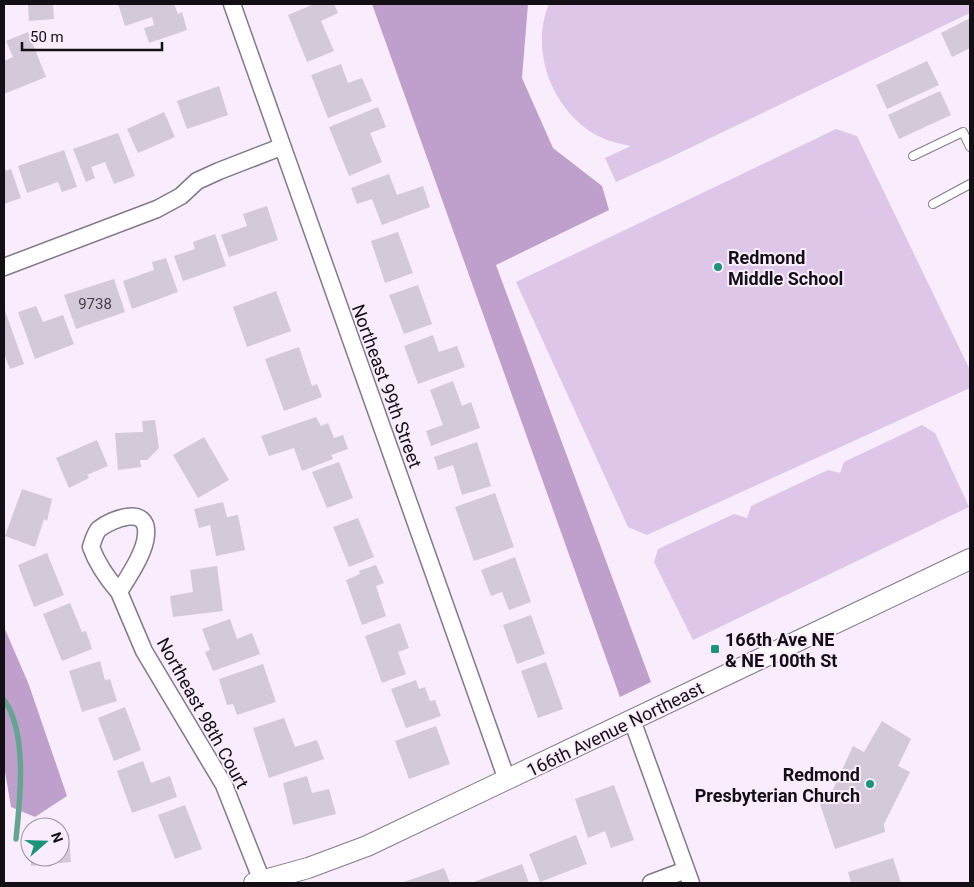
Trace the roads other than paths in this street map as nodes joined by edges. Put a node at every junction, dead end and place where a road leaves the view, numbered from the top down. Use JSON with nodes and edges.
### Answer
{"nodes":[{"id":1,"x":232,"y":4,"type":"edge"},
{"id":2,"x":970,"y":147,"type":"edge"},
{"id":3,"x":282,"y":148,"type":"junction"},
{"id":4,"x":913,"y":156,"type":"dead end"},
{"id":5,"x":970,"y":184,"type":"edge"},
{"id":6,"x":933,"y":204,"type":"dead end"},
{"id":7,"x":4,"y":266,"type":"edge"},
{"id":8,"x":970,"y":559,"type":"edge"},
{"id":9,"x":119,"y":592,"type":"dead end"},
{"id":10,"x":632,"y":720,"type":"junction"},
{"id":11,"x":507,"y":780,"type":"junction"},
{"id":12,"x":689,"y":877,"type":"edge"},
{"id":13,"x":258,"y":882,"type":"edge"},
{"id":14,"x":651,"y":883,"type":"edge"}],
"edges":[{"from":1,"to":3,"type":"street","name":"Northeast 99th Street"},
{"from":2,"to":4,"type":"lane"},
{"from":3,"to":7,"type":"street"},
{"from":3,"to":11,"type":"street","name":"Northeast 99th Street"},
{"from":5,"to":6,"type":"lane"},
{"from":8,"to":10,"type":"street","name":"166th Avenue Northeast"},
{"from":9,"to":13,"type":"street","name":"Northeast 98th Court"},
{"from":10,"to":11,"type":"street","name":"166th Avenue Northeast"},
{"from":10,"to":12,"type":"street"},
{"from":11,"to":13,"type":"street","name":"166th Avenue Northeast"},
{"from":12,"to":14,"type":"street"}]}
